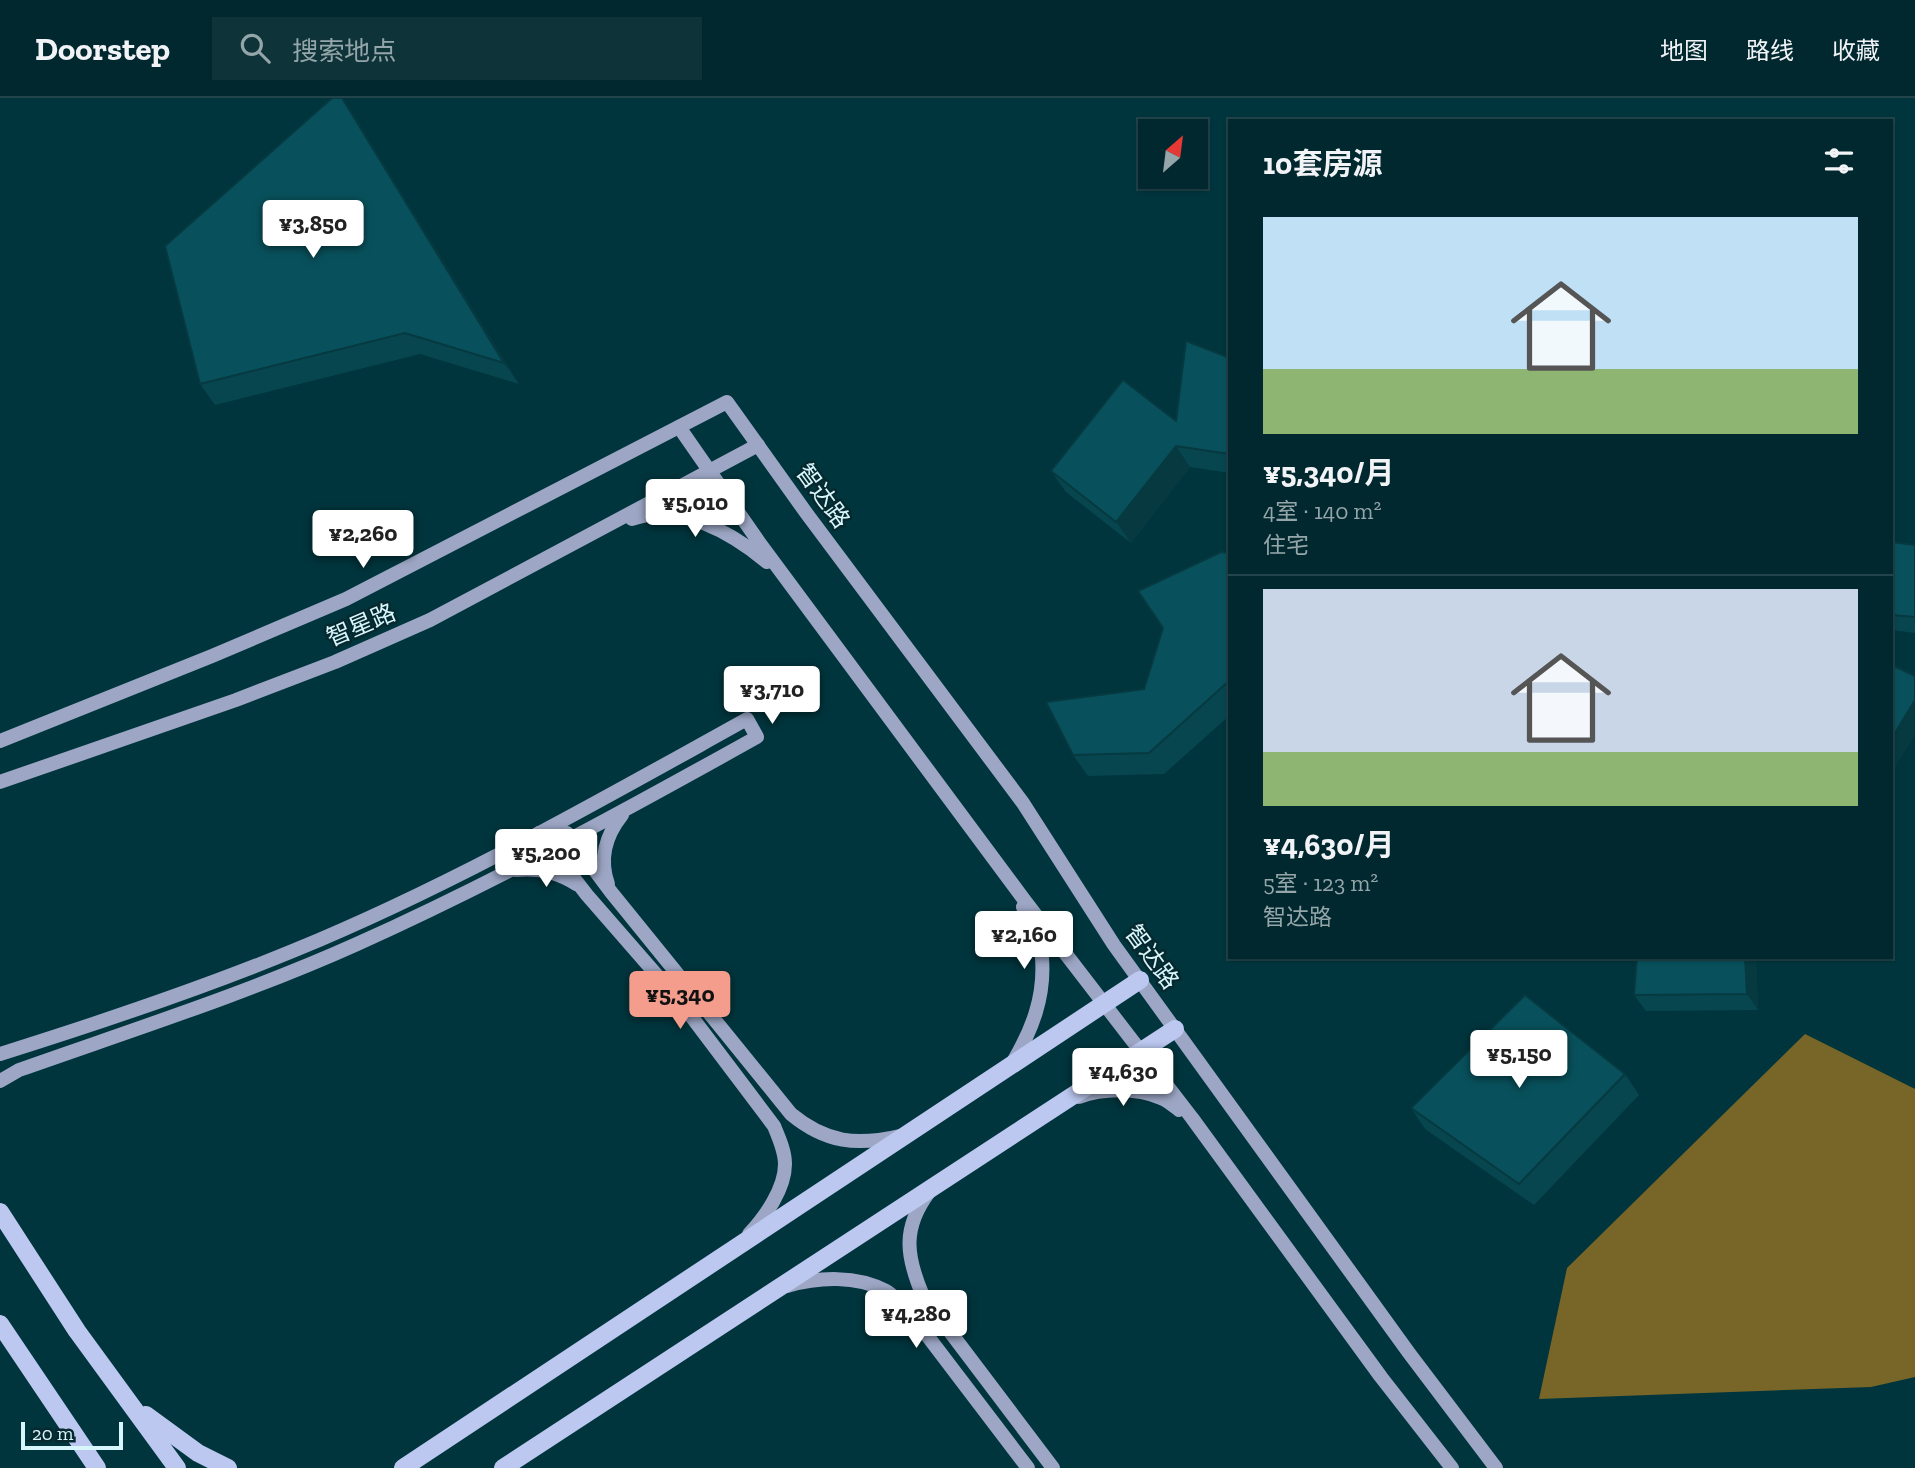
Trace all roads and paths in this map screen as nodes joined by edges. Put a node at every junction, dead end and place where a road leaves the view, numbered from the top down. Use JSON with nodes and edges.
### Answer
{"nodes":[{"id":1,"x":727,"y":402,"type":"joint"},
{"id":2,"x":679,"y":427,"type":"junction"},
{"id":3,"x":758,"y":445,"type":"junction"},
{"id":4,"x":710,"y":471,"type":"junction"},
{"id":5,"x":601,"y":530,"type":"junction"},
{"id":6,"x":783,"y":575,"type":"junction"},
{"id":7,"x":0,"y":741,"type":"edge"},
{"id":8,"x":0,"y":782,"type":"edge"},
{"id":9,"x":626,"y":810,"type":"junction"},
{"id":10,"x":558,"y":822,"type":"junction"},
{"id":11,"x":539,"y":833,"type":"junction"},
{"id":12,"x":571,"y":839,"type":"junction"},
{"id":13,"x":552,"y":849,"type":"junction"},
{"id":14,"x":514,"y":870,"type":"junction"},
{"id":15,"x":1010,"y":880,"type":"junction"},
{"id":16,"x":582,"y":888,"type":"junction"},
{"id":17,"x":611,"y":891,"type":"junction"},
{"id":18,"x":1140,"y":980,"type":"junction"},
{"id":19,"x":1104,"y":1004,"type":"junction"},
{"id":20,"x":1175,"y":1029,"type":"junction"},
{"id":21,"x":1140,"y":1051,"type":"junction"},
{"id":22,"x":0,"y":1054,"type":"edge"},
{"id":23,"x":1012,"y":1064,"type":"junction"},
{"id":24,"x":0,"y":1081,"type":"edge"},
{"id":25,"x":1055,"y":1106,"type":"junction"},
{"id":26,"x":1192,"y":1118,"type":"junction"},
{"id":27,"x":905,"y":1135,"type":"junction"},
{"id":28,"x":935,"y":1184,"type":"junction"},
{"id":29,"x":0,"y":1212,"type":"edge"},
{"id":30,"x":740,"y":1245,"type":"junction"},
{"id":31,"x":772,"y":1290,"type":"junction"},
{"id":32,"x":0,"y":1324,"type":"edge"},
{"id":33,"x":127,"y":1400,"type":"junction"},
{"id":34,"x":74,"y":1434,"type":"junction"},
{"id":35,"x":88,"y":1468,"type":"edge"},
{"id":36,"x":97,"y":1468,"type":"edge"},
{"id":37,"x":177,"y":1468,"type":"edge"},
{"id":38,"x":228,"y":1468,"type":"edge"},
{"id":39,"x":403,"y":1468,"type":"edge"},
{"id":40,"x":503,"y":1468,"type":"edge"},
{"id":41,"x":1028,"y":1468,"type":"edge"},
{"id":42,"x":1053,"y":1468,"type":"edge"},
{"id":43,"x":1452,"y":1468,"type":"edge"},
{"id":44,"x":1496,"y":1468,"type":"edge"}],
"edges":[{"from":1,"to":2,"type":"main road","name":"智星路"},
{"from":1,"to":3,"type":"main road","name":"智达路"},
{"from":2,"to":4,"type":"main road"},
{"from":2,"to":7,"type":"main road","name":"智星路"},
{"from":3,"to":4,"type":"main road","name":"智星路"},
{"from":3,"to":18,"type":"main road","name":"智达路"},
{"from":4,"to":5,"type":"main road","name":"智星路"},
{"from":4,"to":6,"type":"main road"},
{"from":5,"to":6,"type":"main road"},
{"from":5,"to":8,"type":"main road","name":"智星路"},
{"from":6,"to":15,"type":"main road"},
{"from":9,"to":10,"type":"main road"},
{"from":9,"to":12,"type":"main road"},
{"from":9,"to":17,"type":"main road"},
{"from":10,"to":11,"type":"main road"},
{"from":10,"to":12,"type":"main road"},
{"from":11,"to":13,"type":"main road"},
{"from":11,"to":22,"type":"main road"},
{"from":12,"to":13,"type":"main road"},
{"from":12,"to":17,"type":"main road"},
{"from":13,"to":14,"type":"main road"},
{"from":13,"to":16,"type":"main road"},
{"from":14,"to":16,"type":"main road"},
{"from":14,"to":24,"type":"main road"},
{"from":15,"to":19,"type":"main road"},
{"from":15,"to":23,"type":"main road"},
{"from":16,"to":30,"type":"main road"},
{"from":17,"to":27,"type":"main road"},
{"from":18,"to":19,"type":"main road"},
{"from":18,"to":20,"type":"main road","name":"智达路"},
{"from":19,"to":21,"type":"main road"},
{"from":19,"to":23,"type":"main road"},
{"from":20,"to":21,"type":"main road"},
{"from":20,"to":44,"type":"main road","name":"智达路"},
{"from":21,"to":25,"type":"main road"},
{"from":21,"to":26,"type":"main road"},
{"from":23,"to":27,"type":"main road"},
{"from":25,"to":26,"type":"main road"},
{"from":25,"to":28,"type":"main road"},
{"from":26,"to":43,"type":"main road"},
{"from":27,"to":30,"type":"main road"},
{"from":28,"to":31,"type":"main road"},
{"from":28,"to":42,"type":"main road"},
{"from":29,"to":33,"type":"main road"},
{"from":30,"to":39,"type":"main road"},
{"from":31,"to":40,"type":"main road"},
{"from":31,"to":41,"type":"main road"},
{"from":32,"to":34,"type":"main road"},
{"from":33,"to":37,"type":"main road"},
{"from":33,"to":38,"type":"main road"},
{"from":34,"to":35,"type":"main road"},
{"from":34,"to":36,"type":"main road"}]}
